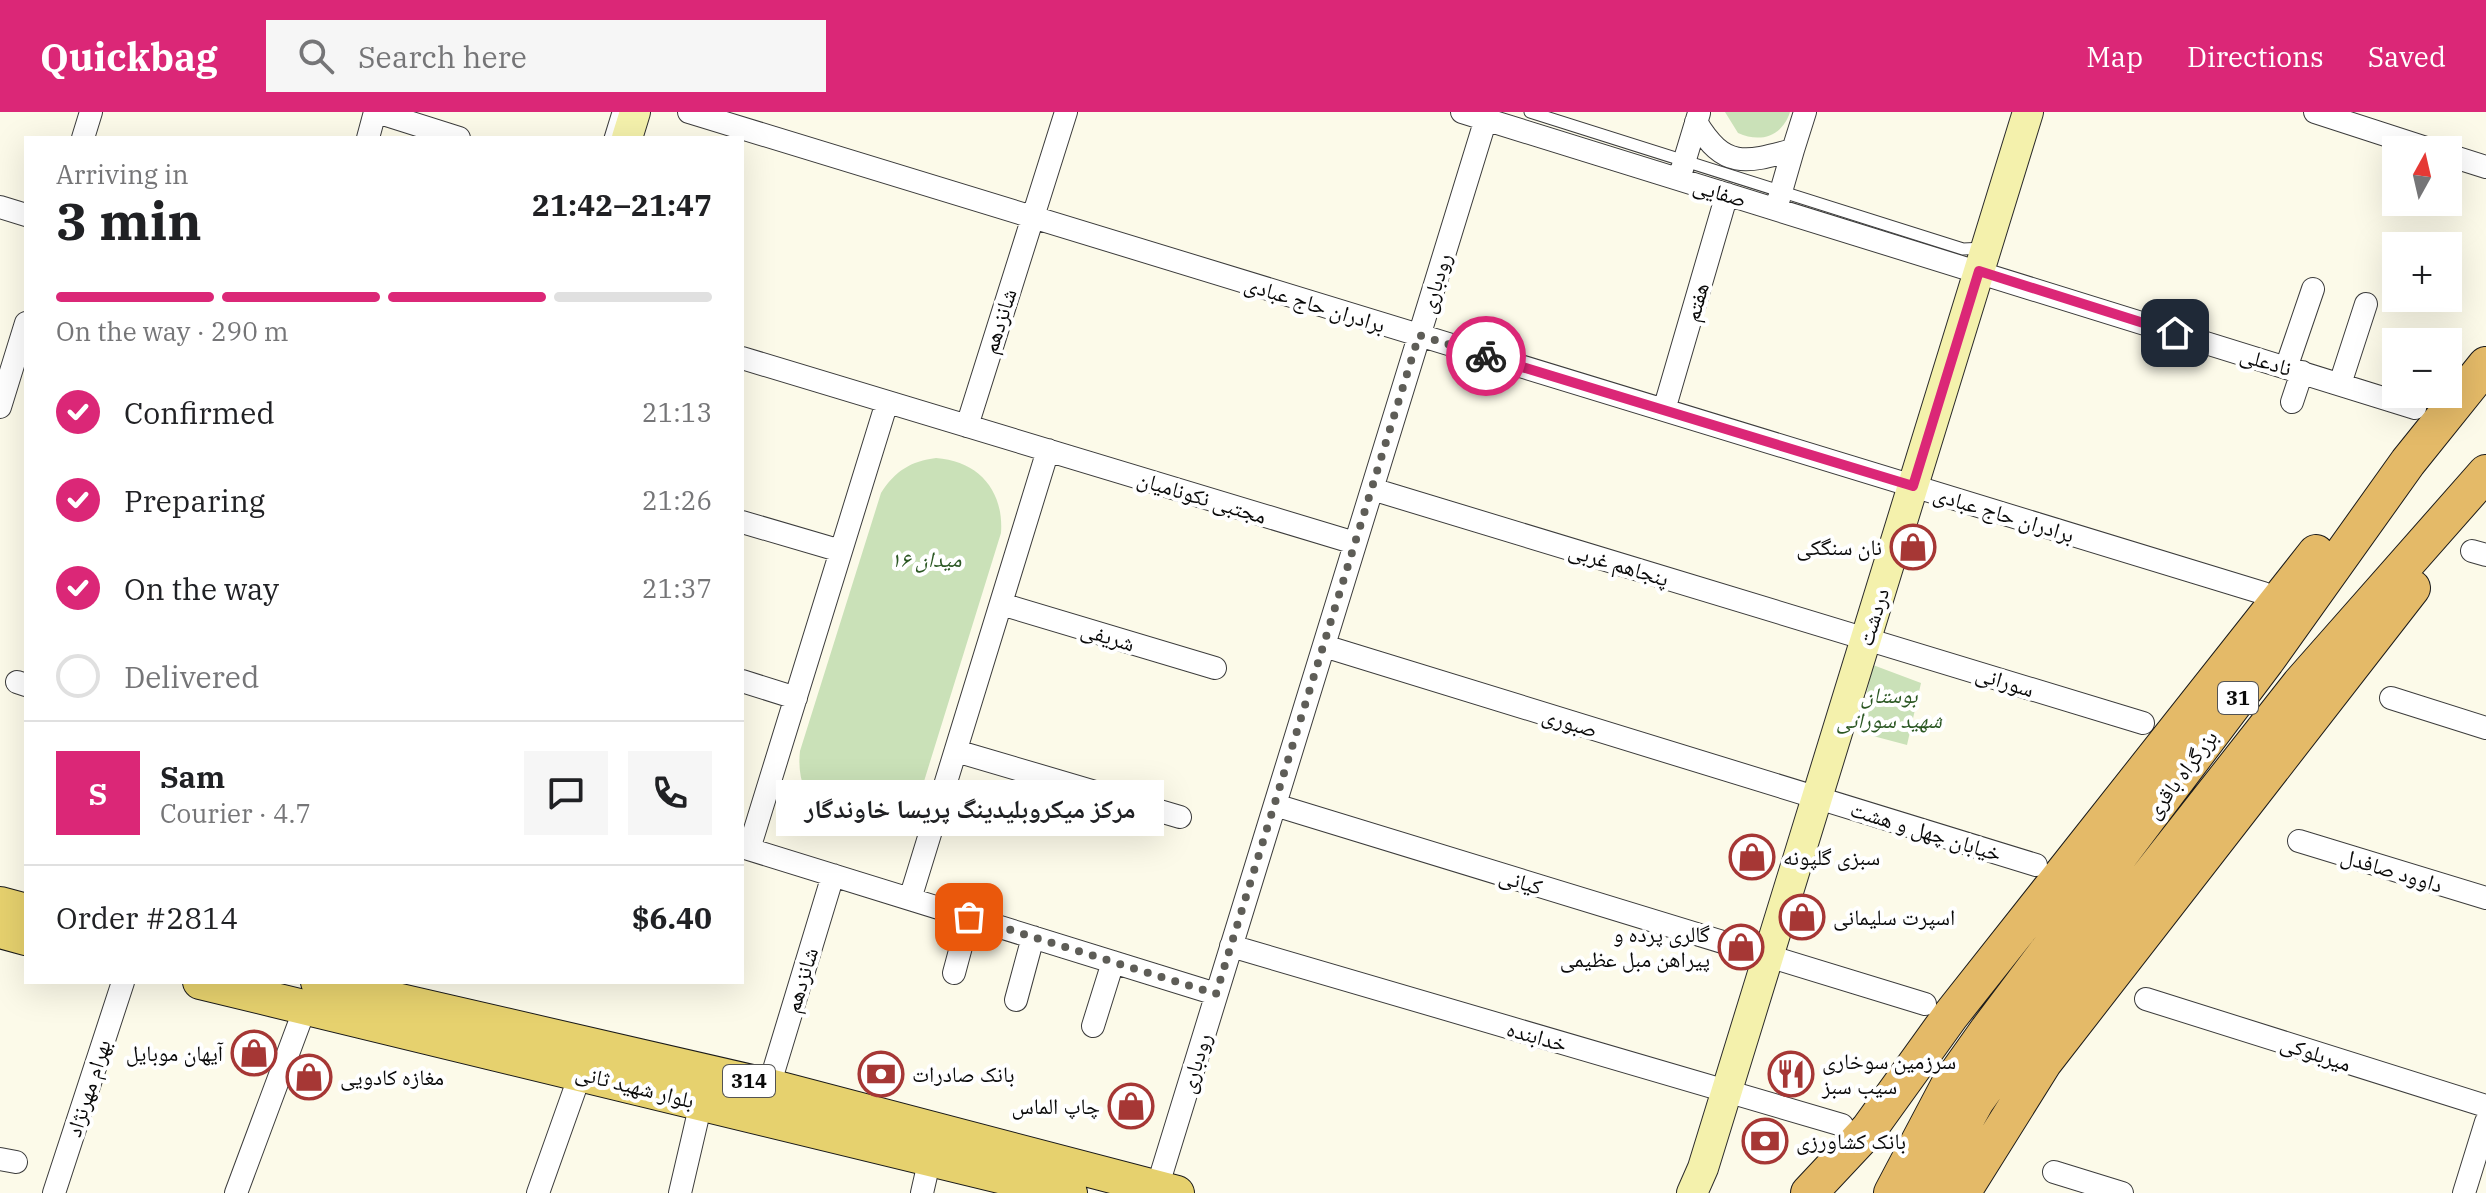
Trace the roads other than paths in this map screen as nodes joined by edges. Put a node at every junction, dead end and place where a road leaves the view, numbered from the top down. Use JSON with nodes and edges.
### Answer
{"nodes":[{"id":1,"x":91,"y":112,"type":"edge"},
{"id":2,"x":376,"y":112,"type":"edge"},
{"id":3,"x":618,"y":112,"type":"edge"},
{"id":4,"x":635,"y":112,"type":"edge"},
{"id":5,"x":689,"y":112,"type":"edge"},
{"id":6,"x":1066,"y":112,"type":"edge"},
{"id":7,"x":1462,"y":112,"type":"edge"},
{"id":8,"x":1530,"y":112,"type":"edge"},
{"id":9,"x":1805,"y":112,"type":"edge"},
{"id":10,"x":2028,"y":112,"type":"edge"},
{"id":11,"x":2315,"y":112,"type":"edge"},
{"id":12,"x":1487,"y":116,"type":"edge"},
{"id":13,"x":1698,"y":117,"type":"edge"},
{"id":14,"x":422,"y":119,"type":"edge"},
{"id":15,"x":84,"y":136,"type":"edge"},
{"id":16,"x":369,"y":136,"type":"edge"},
{"id":17,"x":455,"y":136,"type":"edge"},
{"id":18,"x":611,"y":136,"type":"edge"},
{"id":19,"x":628,"y":136,"type":"edge"},
{"id":20,"x":2389,"y":136,"type":"edge"},
{"id":21,"x":1793,"y":150,"type":"junction"},
{"id":22,"x":2462,"y":159,"type":"edge"},
{"id":23,"x":2486,"y":167,"type":"edge"},
{"id":24,"x":1682,"y":169,"type":"junction"},
{"id":25,"x":1727,"y":194,"type":"junction"},
{"id":26,"x":1779,"y":199,"type":"junction"},
{"id":27,"x":0,"y":207,"type":"edge"},
{"id":28,"x":24,"y":214,"type":"edge"},
{"id":29,"x":1032,"y":217,"type":"junction"},
{"id":30,"x":1982,"y":260,"type":"junction"},
{"id":31,"x":2313,"y":289,"type":"dead end"},
{"id":32,"x":2366,"y":304,"type":"dead end"},
{"id":33,"x":24,"y":329,"type":"edge"},
{"id":34,"x":1419,"y":335,"type":"junction"},
{"id":35,"x":744,"y":359,"type":"edge"},
{"id":36,"x":2486,"y":365,"type":"edge"},
{"id":37,"x":2294,"y":370,"type":"junction"},
{"id":38,"x":2340,"y":384,"type":"junction"},
{"id":39,"x":2382,"y":397,"type":"edge"},
{"id":40,"x":887,"y":402,"type":"junction"},
{"id":41,"x":2292,"y":402,"type":"dead end"},
{"id":42,"x":0,"y":407,"type":"edge"},
{"id":43,"x":1664,"y":410,"type":"junction"},
{"id":44,"x":967,"y":426,"type":"junction"},
{"id":45,"x":1048,"y":450,"type":"junction"},
{"id":46,"x":2408,"y":462,"type":"junction"},
{"id":47,"x":2486,"y":473,"type":"edge"},
{"id":48,"x":1913,"y":486,"type":"junction"},
{"id":49,"x":1372,"y":489,"type":"junction"},
{"id":50,"x":2463,"y":502,"type":"junction"},
{"id":51,"x":744,"y":523,"type":"edge"},
{"id":52,"x":1355,"y":543,"type":"junction"},
{"id":53,"x":841,"y":551,"type":"junction"},
{"id":54,"x":2263,"y":593,"type":"dead end"},
{"id":55,"x":1001,"y":604,"type":"junction"},
{"id":56,"x":1866,"y":640,"type":"junction"},
{"id":57,"x":1324,"y":646,"type":"junction"},
{"id":58,"x":1215,"y":668,"type":"dead end"},
{"id":59,"x":744,"y":682,"type":"edge"},
{"id":60,"x":796,"y":698,"type":"junction"},
{"id":61,"x":2391,"y":698,"type":"dead end"},
{"id":62,"x":2143,"y":723,"type":"dead end"},
{"id":63,"x":2486,"y":728,"type":"edge"},
{"id":64,"x":956,"y":751,"type":"junction"},
{"id":65,"x":1817,"y":798,"type":"junction"},
{"id":66,"x":1275,"y":805,"type":"junction"},
{"id":67,"x":1180,"y":817,"type":"dead end"},
{"id":68,"x":2299,"y":841,"type":"dead end"},
{"id":69,"x":746,"y":848,"type":"edge"},
{"id":70,"x":2036,"y":865,"type":"dead end"},
{"id":71,"x":833,"y":875,"type":"junction"},
{"id":72,"x":2486,"y":898,"type":"edge"},
{"id":73,"x":910,"y":899,"type":"junction"},
{"id":74,"x":0,"y":904,"type":"edge"},
{"id":75,"x":24,"y":910,"type":"edge"},
{"id":76,"x":969,"y":917,"type":"junction"},
{"id":77,"x":0,"y":931,"type":"edge"},
{"id":78,"x":24,"y":937,"type":"edge"},
{"id":79,"x":1033,"y":937,"type":"junction"},
{"id":80,"x":1231,"y":946,"type":"junction"},
{"id":81,"x":1768,"y":957,"type":"junction"},
{"id":82,"x":1113,"y":962,"type":"junction"},
{"id":83,"x":954,"y":973,"type":"dead end"},
{"id":84,"x":122,"y":984,"type":"edge"},
{"id":85,"x":221,"y":984,"type":"edge"},
{"id":86,"x":1216,"y":994,"type":"junction"},
{"id":87,"x":347,"y":996,"type":"edge"},
{"id":88,"x":2146,"y":999,"type":"dead end"},
{"id":89,"x":1016,"y":1000,"type":"dead end"},
{"id":90,"x":1925,"y":1004,"type":"dead end"},
{"id":91,"x":1093,"y":1026,"type":"dead end"},
{"id":92,"x":2001,"y":1039,"type":"junction"},
{"id":93,"x":581,"y":1072,"type":"junction"},
{"id":94,"x":769,"y":1086,"type":"junction"},
{"id":95,"x":1727,"y":1092,"type":"junction"},
{"id":96,"x":701,"y":1103,"type":"junction"},
{"id":97,"x":2486,"y":1106,"type":"edge"},
{"id":98,"x":2486,"y":1122,"type":"edge"},
{"id":99,"x":1842,"y":1125,"type":"dead end"},
{"id":100,"x":880,"y":1131,"type":"junction"},
{"id":101,"x":930,"y":1158,"type":"junction"},
{"id":102,"x":2054,"y":1172,"type":"dead end"},
{"id":103,"x":1703,"y":1185,"type":"edge"},
{"id":104,"x":1167,"y":1190,"type":"edge"},
{"id":105,"x":54,"y":1193,"type":"edge"},
{"id":106,"x":236,"y":1193,"type":"edge"},
{"id":107,"x":538,"y":1193,"type":"edge"},
{"id":108,"x":680,"y":1193,"type":"edge"},
{"id":109,"x":922,"y":1193,"type":"edge"},
{"id":110,"x":1070,"y":1193,"type":"edge"},
{"id":111,"x":1809,"y":1193,"type":"edge"},
{"id":112,"x":1892,"y":1193,"type":"edge"},
{"id":113,"x":1925,"y":1193,"type":"edge"},
{"id":114,"x":1962,"y":1193,"type":"edge"},
{"id":115,"x":2122,"y":1193,"type":"edge"},
{"id":116,"x":2464,"y":1193,"type":"edge"}],
"edges":[{"from":1,"to":15,"type":"street"},
{"from":2,"to":14,"type":"street"},
{"from":2,"to":16,"type":"street"},
{"from":3,"to":18,"type":"lane"},
{"from":4,"to":19,"type":"main road"},
{"from":5,"to":29,"type":"street","name":"برادران حاج عبادی"},
{"from":6,"to":29,"type":"street","name":"شانزدهم"},
{"from":7,"to":12,"type":"street","name":"صفایی"},
{"from":8,"to":24,"type":"lane"},
{"from":9,"to":21,"type":"street"},
{"from":10,"to":30,"type":"main road","name":"دردشت"},
{"from":11,"to":20,"type":"street"},
{"from":12,"to":24,"type":"street","name":"صفایی"},
{"from":12,"to":34,"type":"street","name":"رودباری"},
{"from":13,"to":21,"type":"street"},
{"from":13,"to":24,"type":"street"},
{"from":14,"to":17,"type":"street"},
{"from":21,"to":26,"type":"street"},
{"from":22,"to":23,"type":"street"},
{"from":24,"to":25,"type":"street","name":"صفایی"},
{"from":24,"to":26,"type":"lane"},
{"from":25,"to":26,"type":"street","name":"صفایی"},
{"from":25,"to":43,"type":"street","name":"هفتم"},
{"from":26,"to":30,"type":"street","name":"صفایی"},
{"from":27,"to":28,"type":"street"},
{"from":29,"to":34,"type":"street","name":"برادران حاج عبادی"},
{"from":29,"to":44,"type":"street","name":"شانزدهم"},
{"from":30,"to":37,"type":"street","name":"نادعلی"},
{"from":30,"to":48,"type":"main road","name":"دردشت"},
{"from":31,"to":37,"type":"street"},
{"from":32,"to":38,"type":"street"},
{"from":33,"to":42,"type":"street"},
{"from":34,"to":43,"type":"street","name":"برادران حاج عبادی"},
{"from":34,"to":49,"type":"street","name":"رودباری"},
{"from":35,"to":40,"type":"street"},
{"from":36,"to":46,"type":"highway","name":"بزرگراه باقری","number":"31"},
{"from":37,"to":38,"type":"street","name":"نادعلی"},
{"from":37,"to":41,"type":"street"},
{"from":38,"to":39,"type":"street","name":"نادعلی"},
{"from":40,"to":44,"type":"street"},
{"from":40,"to":53,"type":"street"},
{"from":43,"to":48,"type":"street","name":"برادران حاج عبادی"},
{"from":44,"to":45,"type":"street"},
{"from":45,"to":52,"type":"street","name":"مجتبی نکونامیان"},
{"from":45,"to":55,"type":"street"},
{"from":46,"to":92,"type":"highway","name":"بزرگراه باقری","number":"31"},
{"from":46,"to":111,"type":"highway"},
{"from":47,"to":50,"type":"highway","name":"بزرگراه باقری","number":"31"},
{"from":48,"to":54,"type":"street","name":"برادران حاج عبادی"},
{"from":48,"to":56,"type":"main road","name":"دردشت"},
{"from":49,"to":52,"type":"street","name":"رودباری"},
{"from":49,"to":56,"type":"street","name":"پنجاهم غربی"},
{"from":50,"to":92,"type":"highway","name":"بزرگراه باقری","number":"31"},
{"from":50,"to":114,"type":"highway"},
{"from":51,"to":53,"type":"street"},
{"from":52,"to":57,"type":"street","name":"رودباری"},
{"from":53,"to":60,"type":"street"},
{"from":55,"to":58,"type":"street","name":"شریفی"},
{"from":55,"to":64,"type":"street"},
{"from":56,"to":62,"type":"street","name":"سورانی"},
{"from":56,"to":65,"type":"main road","name":"دردشت"},
{"from":57,"to":65,"type":"street","name":"صبوری"},
{"from":57,"to":66,"type":"street","name":"رودباری"},
{"from":59,"to":60,"type":"street"},
{"from":60,"to":69,"type":"street"},
{"from":61,"to":63,"type":"street"},
{"from":64,"to":67,"type":"street"},
{"from":64,"to":73,"type":"street"},
{"from":65,"to":70,"type":"street","name":"خیابان چهل و هشت"},
{"from":65,"to":81,"type":"main road","name":"دردشت"},
{"from":66,"to":80,"type":"street","name":"رودباری"},
{"from":66,"to":81,"type":"street","name":"کیانی"},
{"from":68,"to":72,"type":"street","name":"داوود صافدل"},
{"from":69,"to":71,"type":"street"},
{"from":71,"to":73,"type":"street"},
{"from":71,"to":94,"type":"street","name":"شانزدهم"},
{"from":73,"to":76,"type":"street"},
{"from":74,"to":75,"type":"main road"},
{"from":76,"to":79,"type":"street"},
{"from":76,"to":83,"type":"street"},
{"from":77,"to":78,"type":"main road"},
{"from":79,"to":82,"type":"street"},
{"from":79,"to":89,"type":"street"},
{"from":80,"to":86,"type":"street","name":"رودباری"},
{"from":80,"to":95,"type":"street","name":"خدابنده"},
{"from":81,"to":90,"type":"street","name":"کیانی"},
{"from":81,"to":95,"type":"main road","name":"دردشت"},
{"from":82,"to":86,"type":"street"},
{"from":82,"to":91,"type":"street"},
{"from":84,"to":105,"type":"street","name":"بهرام مهرنژاد"},
{"from":85,"to":87,"type":"main road","name":"بلوار شهید ثانی","number":"314"},
{"from":86,"to":104,"type":"street","name":"رودباری"},
{"from":87,"to":93,"type":"main road","name":"بلوار شهید ثانی","number":"314"},
{"from":87,"to":94,"type":"main road","name":"بلوار شهید ثانی","number":"314"},
{"from":87,"to":106,"type":"street"},
{"from":88,"to":97,"type":"street","name":"میربلوکی"},
{"from":92,"to":112,"type":"highway","name":"بزرگراه باقری","number":"31"},
{"from":92,"to":113,"type":"highway","name":"بزرگراه باقری","number":"31"},
{"from":93,"to":96,"type":"main road","name":"بلوار شهید ثانی","number":"314"},
{"from":93,"to":107,"type":"street"},
{"from":94,"to":100,"type":"main road","name":"بلوار شهید ثانی","number":"314"},
{"from":95,"to":99,"type":"street","name":"خدابنده"},
{"from":95,"to":103,"type":"main road","name":"دردشت"},
{"from":96,"to":100,"type":"main road","name":"بلوار شهید ثانی","number":"314"},
{"from":96,"to":108,"type":"street"},
{"from":98,"to":116,"type":"street"},
{"from":100,"to":101,"type":"main road","name":"بلوار شهید ثانی","number":"314"},
{"from":100,"to":104,"type":"main road","name":"بلوار شهید ثانی","number":"314"},
{"from":101,"to":109,"type":"street"},
{"from":101,"to":110,"type":"main road","name":"بلوار شهید ثانی","number":"314"},
{"from":102,"to":115,"type":"street"}]}
